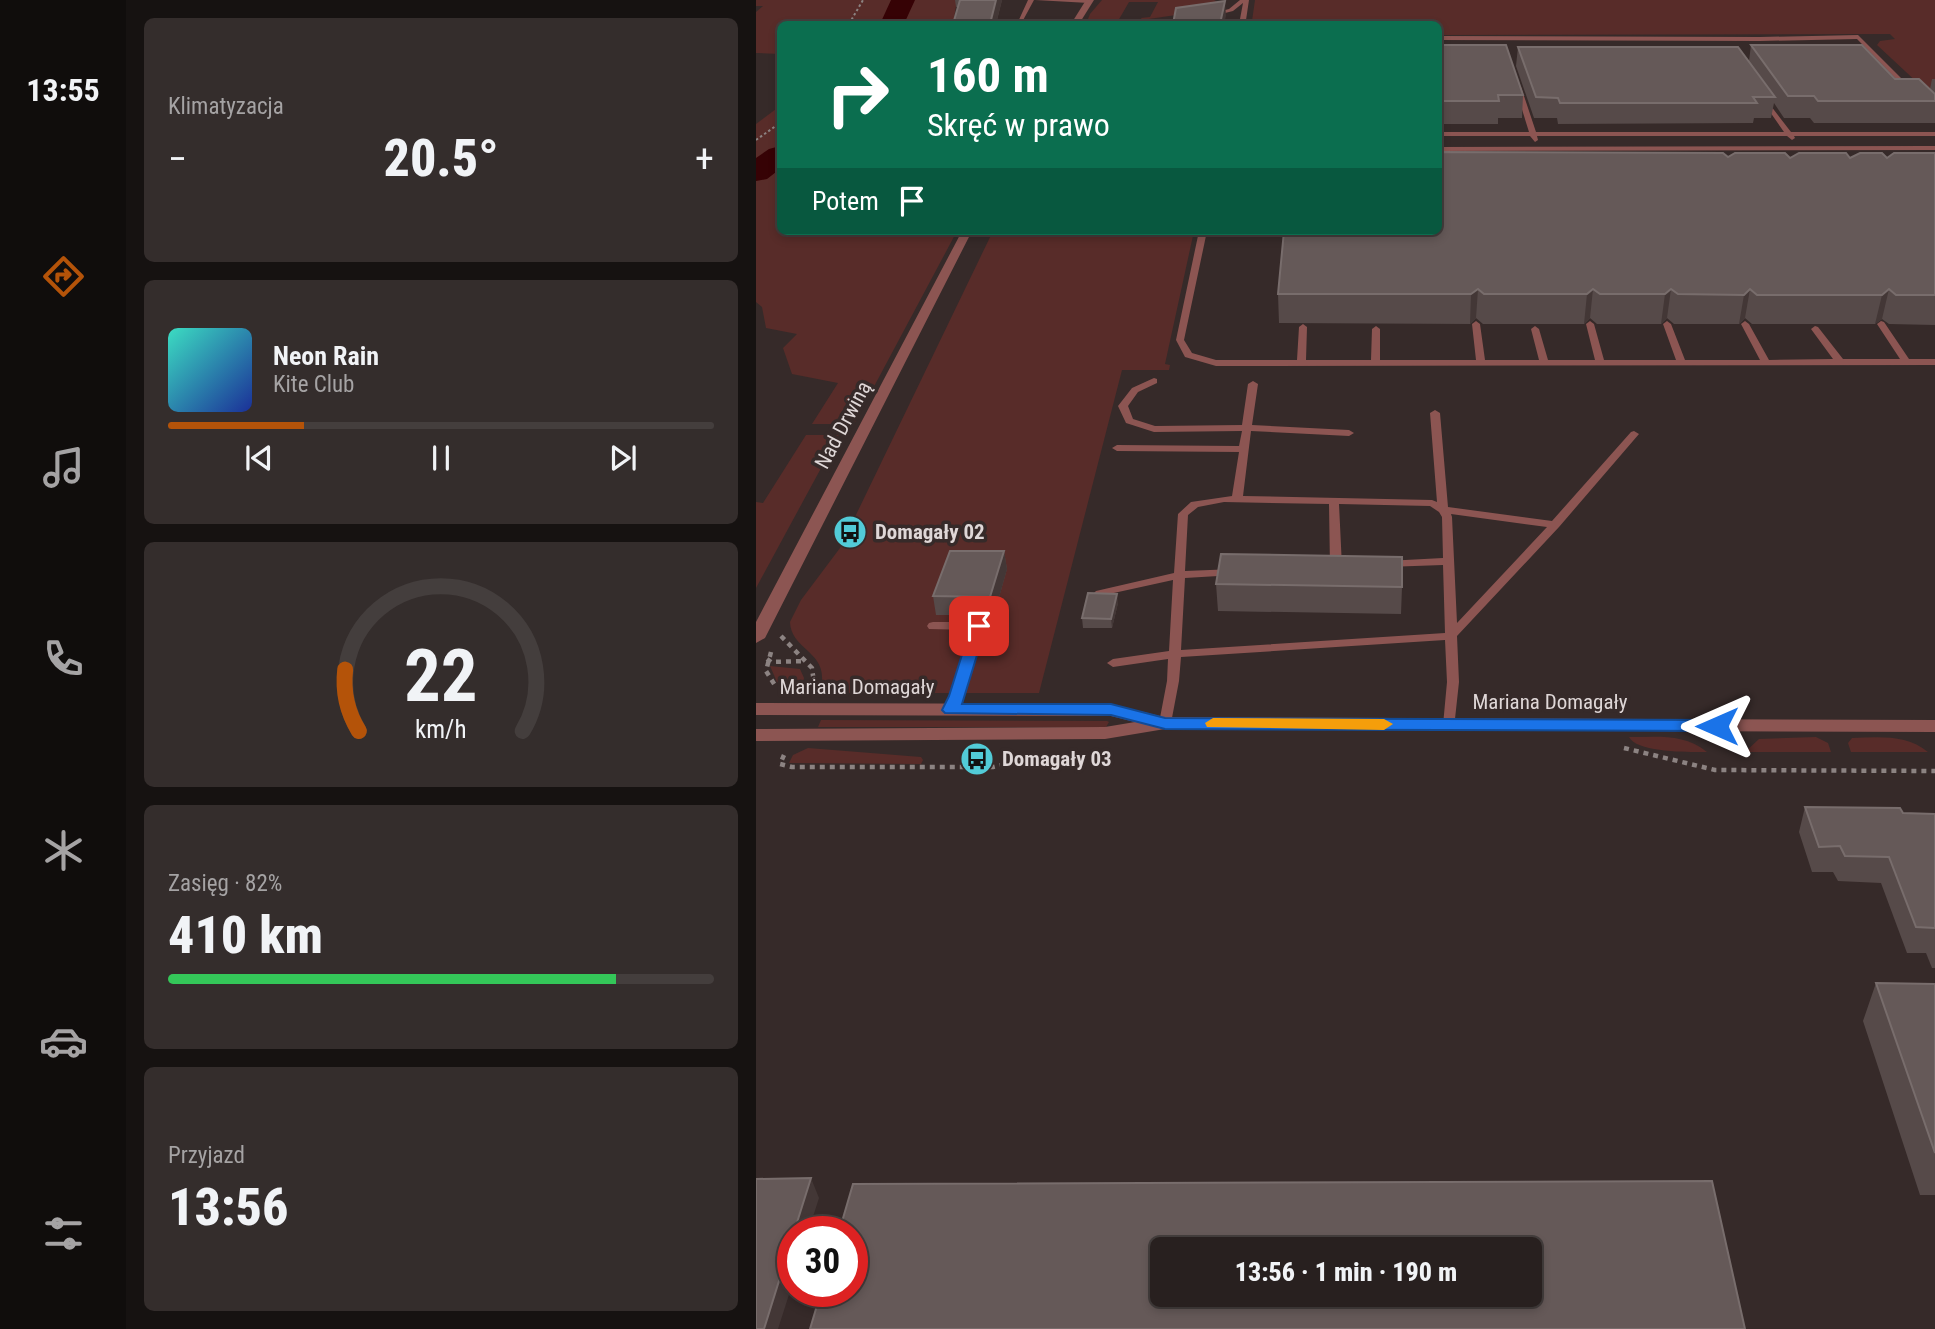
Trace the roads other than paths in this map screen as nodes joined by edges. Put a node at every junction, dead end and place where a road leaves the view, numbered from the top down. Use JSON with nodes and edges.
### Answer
{"nodes":[{"id":1,"x":1031,"y":0,"type":"edge"},
{"id":2,"x":1038,"y":0,"type":"edge"},
{"id":3,"x":1089,"y":0,"type":"edge"},
{"id":4,"x":1245,"y":0,"type":"edge"},
{"id":5,"x":1020,"y":21,"type":"edge"},
{"id":6,"x":1076,"y":21,"type":"edge"},
{"id":7,"x":1167,"y":21,"type":"edge"},
{"id":8,"x":1242,"y":21,"type":"edge"},
{"id":9,"x":1442,"y":38,"type":"edge"},
{"id":10,"x":1501,"y":38,"type":"junction"},
{"id":11,"x":1505,"y":47,"type":"edge"},
{"id":12,"x":1864,"y":56,"type":"edge"},
{"id":13,"x":1877,"y":56,"type":"junction"},
{"id":14,"x":1516,"y":83,"type":"edge"},
{"id":15,"x":1758,"y":90,"type":"edge"},
{"id":16,"x":1916,"y":96,"type":"edge"},
{"id":17,"x":1789,"y":133,"type":"junction"},
{"id":18,"x":1442,"y":134,"type":"edge"},
{"id":19,"x":1533,"y":134,"type":"junction"},
{"id":20,"x":1935,"y":134,"type":"edge"},
{"id":21,"x":1935,"y":148,"type":"edge"},
{"id":22,"x":1442,"y":149,"type":"edge"},
{"id":23,"x":1800,"y":149,"type":"junction"},
{"id":24,"x":1539,"y":153,"type":"junction"},
{"id":25,"x":1805,"y":156,"type":"edge"},
{"id":26,"x":965,"y":235,"type":"edge"},
{"id":27,"x":1202,"y":235,"type":"edge"},
{"id":28,"x":1476,"y":324,"type":"dead end"},
{"id":29,"x":1590,"y":324,"type":"dead end"},
{"id":30,"x":1667,"y":324,"type":"dead end"},
{"id":31,"x":1745,"y":324,"type":"edge"},
{"id":32,"x":1881,"y":324,"type":"edge"},
{"id":33,"x":1303,"y":327,"type":"dead end"},
{"id":34,"x":1376,"y":329,"type":"dead end"},
{"id":35,"x":1535,"y":329,"type":"dead end"},
{"id":36,"x":1815,"y":329,"type":"dead end"},
{"id":37,"x":1301,"y":361,"type":"junction"},
{"id":38,"x":1375,"y":361,"type":"junction"},
{"id":39,"x":1481,"y":361,"type":"junction"},
{"id":40,"x":1545,"y":361,"type":"junction"},
{"id":41,"x":1600,"y":361,"type":"junction"},
{"id":42,"x":1681,"y":362,"type":"junction"},
{"id":43,"x":1766,"y":362,"type":"junction"},
{"id":44,"x":1840,"y":362,"type":"junction"},
{"id":45,"x":1906,"y":362,"type":"junction"},
{"id":46,"x":1935,"y":362,"type":"edge"},
{"id":47,"x":1154,"y":382,"type":"dead end"},
{"id":48,"x":1253,"y":384,"type":"dead end"},
{"id":49,"x":1435,"y":413,"type":"dead end"},
{"id":50,"x":1247,"y":428,"type":"junction"},
{"id":51,"x":1349,"y":433,"type":"dead end"},
{"id":52,"x":1634,"y":434,"type":"dead end"},
{"id":53,"x":1117,"y":448,"type":"dead end"},
{"id":54,"x":1244,"y":449,"type":"junction"},
{"id":55,"x":1237,"y":499,"type":"junction"},
{"id":56,"x":1334,"y":501,"type":"junction"},
{"id":57,"x":1443,"y":510,"type":"junction"},
{"id":58,"x":1555,"y":525,"type":"junction"},
{"id":59,"x":1448,"y":561,"type":"junction"},
{"id":60,"x":1373,"y":565,"type":"edge"},
{"id":61,"x":1323,"y":567,"type":"edge"},
{"id":62,"x":1244,"y":571,"type":"edge"},
{"id":63,"x":1180,"y":575,"type":"junction"},
{"id":64,"x":1100,"y":593,"type":"edge"},
{"id":65,"x":933,"y":626,"type":"dead end"},
{"id":66,"x":1451,"y":636,"type":"junction"},
{"id":67,"x":756,"y":638,"type":"edge"},
{"id":68,"x":1175,"y":654,"type":"junction"},
{"id":69,"x":1113,"y":663,"type":"dead end"},
{"id":70,"x":756,"y":709,"type":"edge"},
{"id":71,"x":951,"y":710,"type":"junction"},
{"id":72,"x":1165,"y":723,"type":"junction"},
{"id":73,"x":1450,"y":724,"type":"junction"},
{"id":74,"x":1935,"y":727,"type":"edge"},
{"id":75,"x":756,"y":735,"type":"edge"}],
"edges":[{"from":1,"to":5,"type":"lane"},
{"from":2,"to":3,"type":"lane"},
{"from":3,"to":6,"type":"street"},
{"from":4,"to":7,"type":"lane"},
{"from":4,"to":8,"type":"lane"},
{"from":9,"to":10,"type":"lane"},
{"from":10,"to":11,"type":"lane"},
{"from":10,"to":13,"type":"lane"},
{"from":12,"to":13,"type":"lane"},
{"from":13,"to":16,"type":"lane"},
{"from":14,"to":19,"type":"lane"},
{"from":15,"to":17,"type":"lane"},
{"from":17,"to":19,"type":"lane"},
{"from":17,"to":20,"type":"lane"},
{"from":17,"to":23,"type":"lane"},
{"from":18,"to":19,"type":"lane"},
{"from":19,"to":24,"type":"lane"},
{"from":21,"to":23,"type":"lane"},
{"from":22,"to":24,"type":"lane"},
{"from":23,"to":24,"type":"lane"},
{"from":23,"to":25,"type":"lane"},
{"from":26,"to":67,"type":"street","name":"Nad Drwiną"},
{"from":27,"to":37,"type":"lane"},
{"from":28,"to":39,"type":"lane"},
{"from":29,"to":41,"type":"lane"},
{"from":30,"to":42,"type":"lane"},
{"from":31,"to":43,"type":"lane"},
{"from":32,"to":45,"type":"lane"},
{"from":33,"to":37,"type":"lane"},
{"from":34,"to":38,"type":"lane"},
{"from":35,"to":40,"type":"lane"},
{"from":36,"to":44,"type":"lane"},
{"from":37,"to":38,"type":"lane"},
{"from":38,"to":39,"type":"lane"},
{"from":39,"to":40,"type":"lane"},
{"from":40,"to":41,"type":"lane"},
{"from":41,"to":42,"type":"lane"},
{"from":42,"to":43,"type":"lane"},
{"from":43,"to":44,"type":"lane"},
{"from":44,"to":45,"type":"lane"},
{"from":45,"to":46,"type":"lane"},
{"from":47,"to":50,"type":"lane"},
{"from":48,"to":50,"type":"lane"},
{"from":49,"to":57,"type":"lane"},
{"from":50,"to":51,"type":"lane"},
{"from":50,"to":54,"type":"lane"},
{"from":52,"to":58,"type":"lane"},
{"from":53,"to":54,"type":"lane"},
{"from":54,"to":55,"type":"lane"},
{"from":55,"to":56,"type":"lane"},
{"from":55,"to":63,"type":"lane"},
{"from":56,"to":57,"type":"lane"},
{"from":56,"to":61,"type":"lane"},
{"from":57,"to":58,"type":"lane"},
{"from":57,"to":59,"type":"lane"},
{"from":58,"to":66,"type":"lane"},
{"from":59,"to":60,"type":"lane"},
{"from":59,"to":66,"type":"lane"},
{"from":62,"to":63,"type":"lane"},
{"from":63,"to":64,"type":"lane"},
{"from":63,"to":68,"type":"lane"},
{"from":65,"to":71,"type":"lane"},
{"from":66,"to":68,"type":"lane"},
{"from":66,"to":73,"type":"lane"},
{"from":68,"to":69,"type":"lane"},
{"from":68,"to":72,"type":"lane"},
{"from":70,"to":71,"type":"street","name":"Mariana Domagały"},
{"from":71,"to":72,"type":"street","name":"Mariana Domagały"},
{"from":72,"to":73,"type":"street","name":"Mariana Domagały"},
{"from":72,"to":75,"type":"street","name":"Mariana Domagały"},
{"from":73,"to":74,"type":"street","name":"Mariana Domagały"}]}
